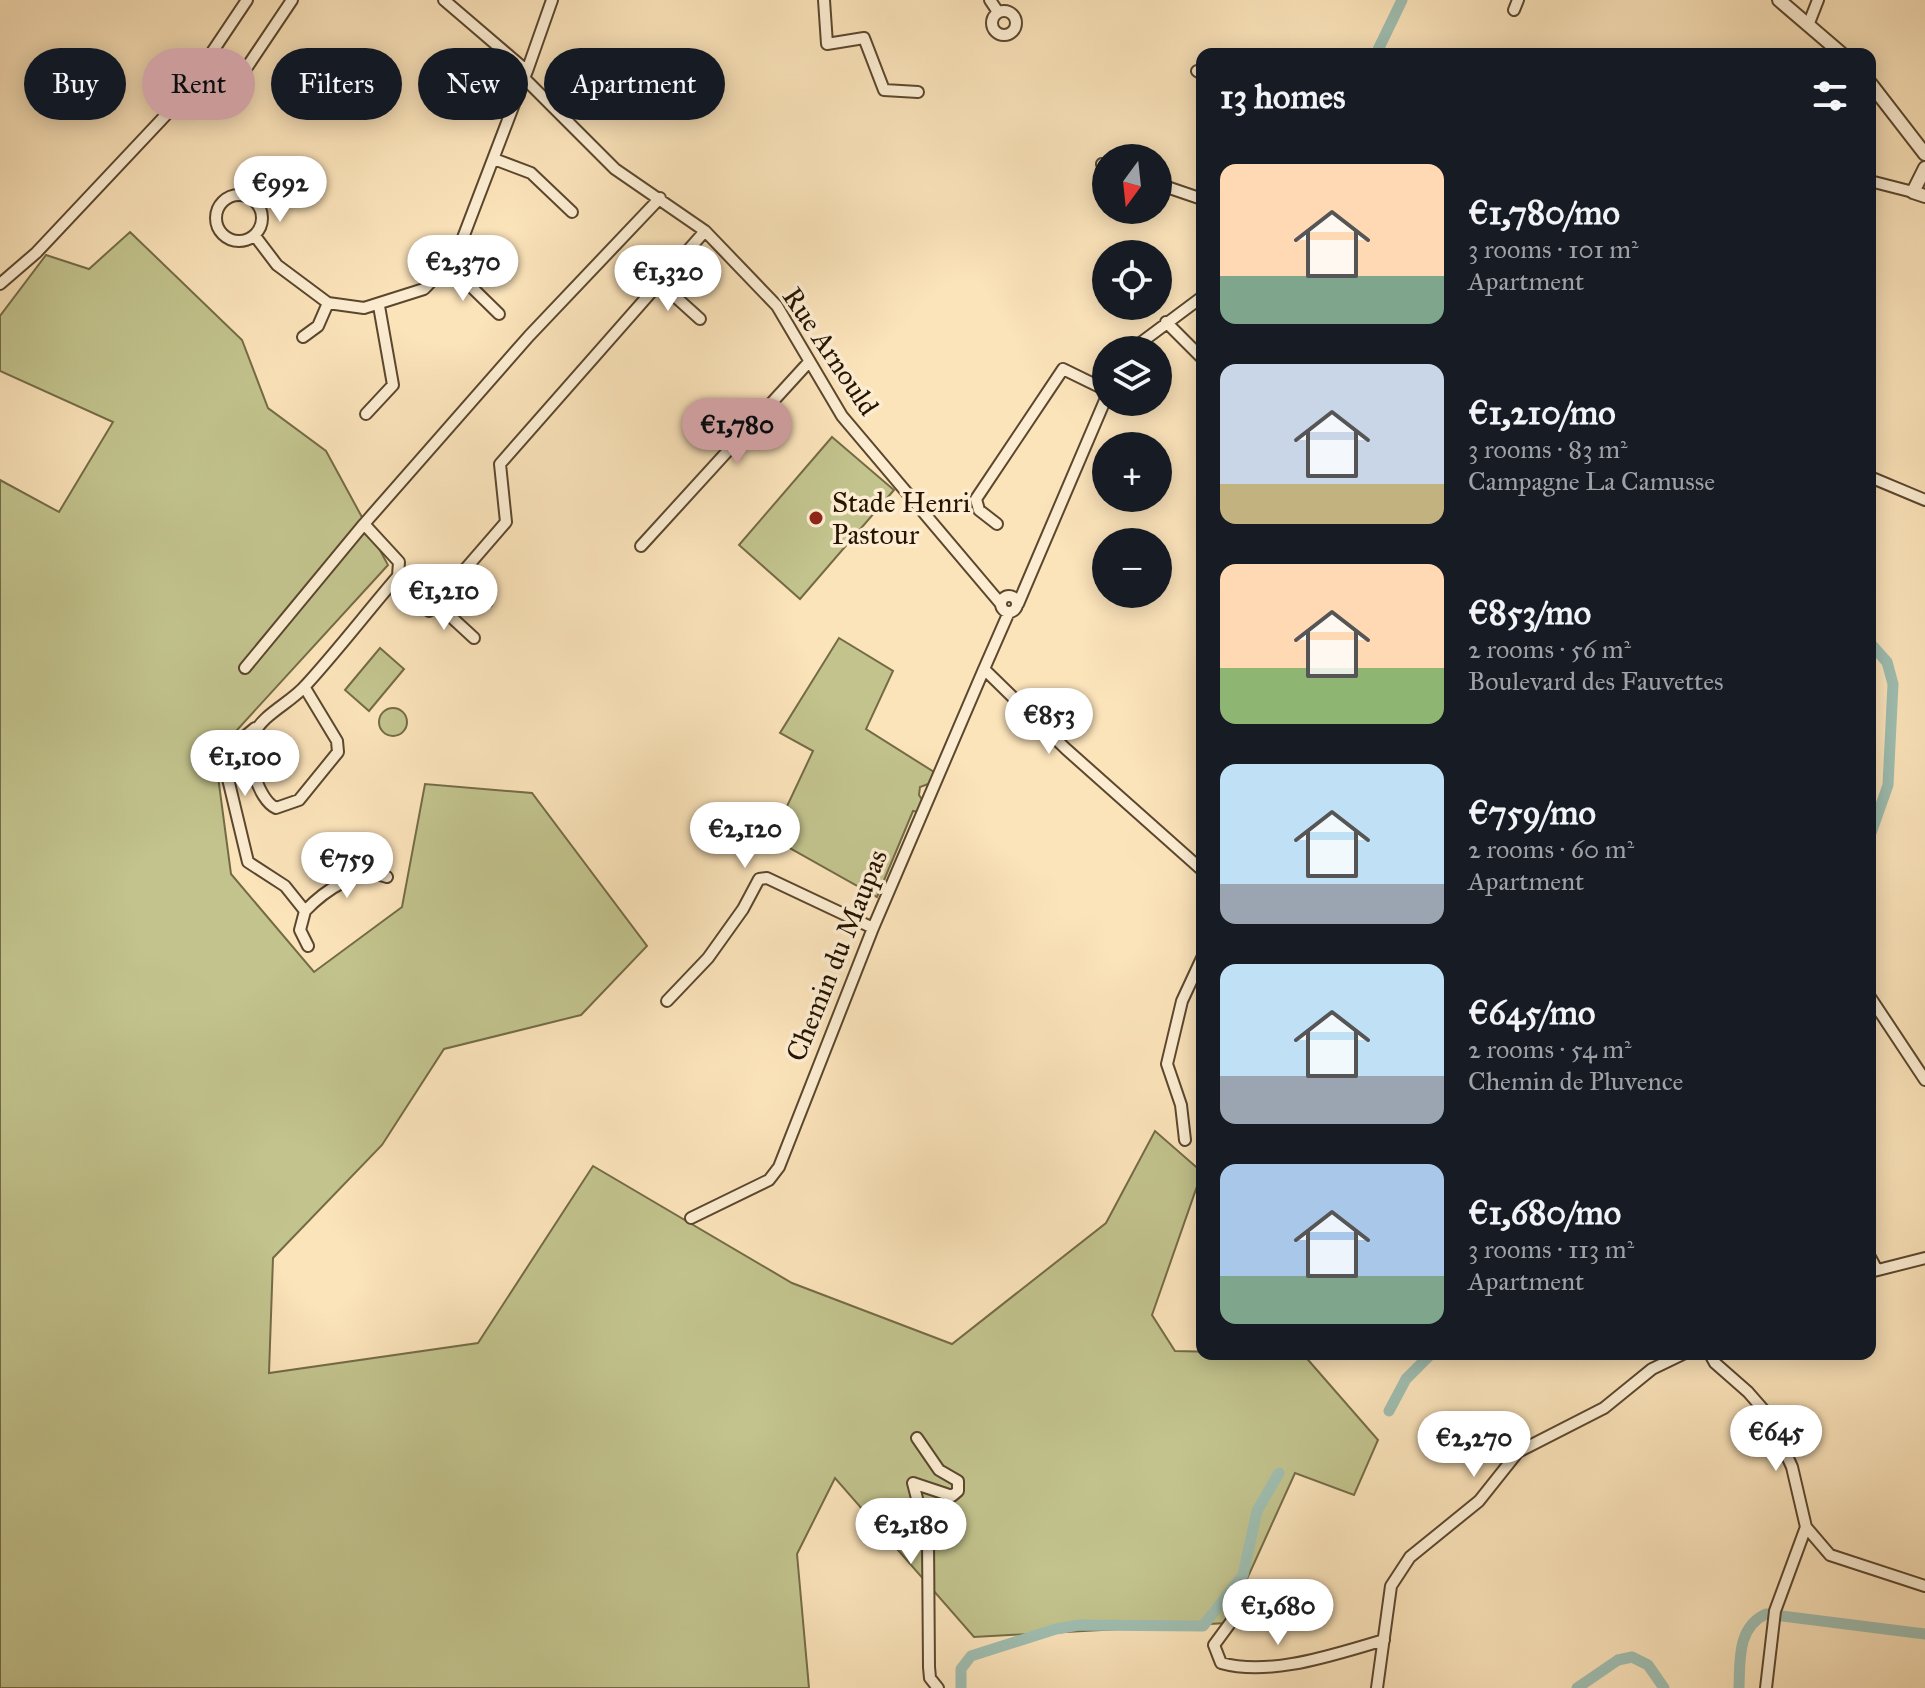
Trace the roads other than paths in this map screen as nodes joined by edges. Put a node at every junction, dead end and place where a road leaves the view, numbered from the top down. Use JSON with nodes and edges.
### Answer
{"nodes":[{"id":1,"x":247,"y":0,"type":"edge"},
{"id":2,"x":292,"y":0,"type":"edge"},
{"id":3,"x":444,"y":0,"type":"edge"},
{"id":4,"x":552,"y":0,"type":"edge"},
{"id":5,"x":824,"y":0,"type":"edge"},
{"id":6,"x":990,"y":0,"type":"edge"},
{"id":7,"x":1779,"y":0,"type":"edge"},
{"id":8,"x":1818,"y":0,"type":"edge"},
{"id":9,"x":998,"y":12,"type":"dead end"},
{"id":10,"x":1809,"y":23,"type":"junction"},
{"id":11,"x":497,"y":48,"type":"edge"},
{"id":12,"x":1836,"y":48,"type":"edge"},
{"id":13,"x":255,"y":55,"type":"edge"},
{"id":14,"x":528,"y":66,"type":"edge"},
{"id":15,"x":528,"y":77,"type":"edge"},
{"id":16,"x":1876,"y":91,"type":"edge"},
{"id":17,"x":918,"y":92,"type":"dead end"},
{"id":18,"x":508,"y":120,"type":"edge"},
{"id":19,"x":1925,"y":154,"type":"edge"},
{"id":20,"x":494,"y":159,"type":"junction"},
{"id":21,"x":1925,"y":168,"type":"edge"},
{"id":22,"x":1876,"y":183,"type":"edge"},
{"id":23,"x":1172,"y":189,"type":"edge"},
{"id":24,"x":1919,"y":194,"type":"edge"},
{"id":25,"x":1196,"y":197,"type":"edge"},
{"id":26,"x":660,"y":198,"type":"junction"},
{"id":27,"x":572,"y":212,"type":"dead end"},
{"id":28,"x":705,"y":231,"type":"junction"},
{"id":29,"x":255,"y":236,"type":"junction"},
{"id":30,"x":450,"y":266,"type":"junction"},
{"id":31,"x":659,"y":282,"type":"junction"},
{"id":32,"x":0,"y":284,"type":"edge"},
{"id":33,"x":1196,"y":301,"type":"edge"},
{"id":34,"x":328,"y":303,"type":"junction"},
{"id":35,"x":379,"y":306,"type":"junction"},
{"id":36,"x":499,"y":314,"type":"dead end"},
{"id":37,"x":700,"y":319,"type":"dead end"},
{"id":38,"x":1166,"y":322,"type":"junction"},
{"id":39,"x":1148,"y":336,"type":"edge"},
{"id":40,"x":303,"y":337,"type":"dead end"},
{"id":41,"x":1196,"y":352,"type":"edge"},
{"id":42,"x":808,"y":363,"type":"junction"},
{"id":43,"x":1092,"y":383,"type":"edge"},
{"id":44,"x":366,"y":414,"type":"dead end"},
{"id":45,"x":1098,"y":416,"type":"edge"},
{"id":46,"x":1876,"y":480,"type":"edge"},
{"id":47,"x":1925,"y":500,"type":"edge"},
{"id":48,"x":364,"y":524,"type":"junction"},
{"id":49,"x":997,"y":524,"type":"dead end"},
{"id":50,"x":641,"y":546,"type":"dead end"},
{"id":51,"x":458,"y":578,"type":"junction"},
{"id":52,"x":487,"y":602,"type":"dead end"},
{"id":53,"x":1009,"y":602,"type":"junction"},
{"id":54,"x":474,"y":638,"type":"dead end"},
{"id":55,"x":245,"y":668,"type":"dead end"},
{"id":56,"x":984,"y":669,"type":"junction"},
{"id":57,"x":305,"y":688,"type":"junction"},
{"id":58,"x":260,"y":724,"type":"junction"},
{"id":59,"x":1196,"y":865,"type":"edge"},
{"id":60,"x":387,"y":877,"type":"dead end"},
{"id":61,"x":305,"y":911,"type":"junction"},
{"id":62,"x":873,"y":928,"type":"junction"},
{"id":63,"x":308,"y":946,"type":"dead end"},
{"id":64,"x":1196,"y":971,"type":"edge"},
{"id":65,"x":667,"y":1001,"type":"dead end"},
{"id":66,"x":1876,"y":1006,"type":"edge"},
{"id":67,"x":1925,"y":1080,"type":"edge"},
{"id":68,"x":1185,"y":1140,"type":"dead end"},
{"id":69,"x":691,"y":1218,"type":"dead end"},
{"id":70,"x":1925,"y":1258,"type":"edge"},
{"id":71,"x":1876,"y":1270,"type":"edge"},
{"id":72,"x":1671,"y":1360,"type":"edge"},
{"id":73,"x":1713,"y":1360,"type":"edge"},
{"id":74,"x":917,"y":1438,"type":"dead end"},
{"id":75,"x":1806,"y":1527,"type":"junction"},
{"id":76,"x":1925,"y":1586,"type":"edge"},
{"id":77,"x":1253,"y":1592,"type":"dead end"},
{"id":78,"x":1384,"y":1640,"type":"junction"},
{"id":79,"x":938,"y":1688,"type":"edge"},
{"id":80,"x":1377,"y":1688,"type":"edge"},
{"id":81,"x":1766,"y":1688,"type":"edge"}],
"edges":[{"from":1,"to":32,"type":"street"},
{"from":2,"to":13,"type":"street"},
{"from":3,"to":11,"type":"street","name":"Rue Arnould"},
{"from":4,"to":14,"type":"street"},
{"from":5,"to":17,"type":"street"},
{"from":6,"to":9,"type":"street"},
{"from":7,"to":10,"type":"street"},
{"from":8,"to":10,"type":"street"},
{"from":10,"to":12,"type":"street"},
{"from":15,"to":26,"type":"street","name":"Rue Arnould"},
{"from":16,"to":19,"type":"street"},
{"from":18,"to":20,"type":"street"},
{"from":20,"to":27,"type":"street"},
{"from":20,"to":30,"type":"street"},
{"from":21,"to":24,"type":"street"},
{"from":22,"to":24,"type":"street"},
{"from":23,"to":25,"type":"street"},
{"from":26,"to":28,"type":"street","name":"Rue Arnould"},
{"from":26,"to":48,"type":"street"},
{"from":28,"to":31,"type":"street"},
{"from":28,"to":42,"type":"street","name":"Rue Arnould"},
{"from":29,"to":29,"type":"street"},
{"from":29,"to":34,"type":"street"},
{"from":30,"to":35,"type":"street"},
{"from":30,"to":36,"type":"street"},
{"from":31,"to":37,"type":"street"},
{"from":31,"to":51,"type":"street"},
{"from":33,"to":38,"type":"street"},
{"from":34,"to":35,"type":"street"},
{"from":34,"to":40,"type":"street"},
{"from":35,"to":44,"type":"street"},
{"from":38,"to":39,"type":"street"},
{"from":38,"to":41,"type":"street"},
{"from":42,"to":50,"type":"street"},
{"from":42,"to":53,"type":"street","name":"Rue Arnould"},
{"from":43,"to":49,"type":"street"},
{"from":45,"to":53,"type":"street"},
{"from":46,"to":47,"type":"street"},
{"from":48,"to":55,"type":"street"},
{"from":48,"to":57,"type":"street"},
{"from":51,"to":52,"type":"street"},
{"from":51,"to":54,"type":"street"},
{"from":53,"to":56,"type":"street","name":"Chemin du Maupas"},
{"from":56,"to":59,"type":"street"},
{"from":56,"to":62,"type":"street","name":"Chemin du Maupas"},
{"from":57,"to":58,"type":"street"},
{"from":57,"to":58,"type":"street"},
{"from":58,"to":61,"type":"street"},
{"from":60,"to":61,"type":"street"},
{"from":61,"to":63,"type":"street"},
{"from":62,"to":65,"type":"street"},
{"from":62,"to":69,"type":"street","name":"Chemin du Maupas"},
{"from":64,"to":68,"type":"street"},
{"from":66,"to":67,"type":"street"},
{"from":70,"to":71,"type":"street"},
{"from":72,"to":78,"type":"street"},
{"from":73,"to":75,"type":"street"},
{"from":74,"to":79,"type":"street"},
{"from":75,"to":76,"type":"street"},
{"from":75,"to":81,"type":"street"},
{"from":77,"to":78,"type":"street"},
{"from":78,"to":80,"type":"street"}]}
